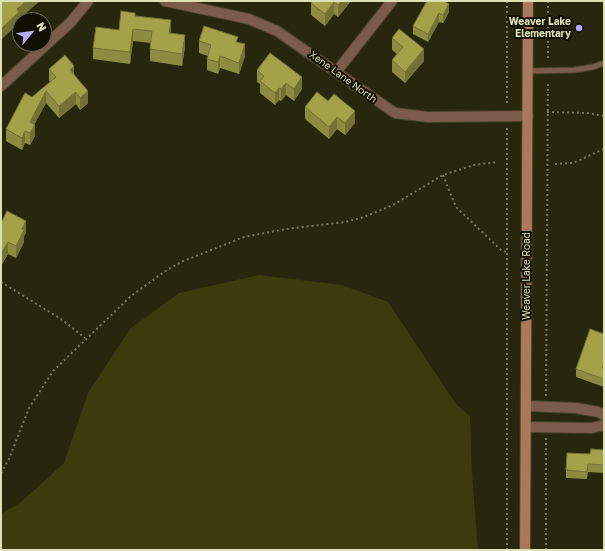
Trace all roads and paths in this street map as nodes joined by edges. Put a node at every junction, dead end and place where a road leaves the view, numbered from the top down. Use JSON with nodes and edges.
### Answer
{"nodes":[{"id":1,"x":88,"y":1,"type":"edge"},
{"id":2,"x":165,"y":1,"type":"edge"},
{"id":3,"x":392,"y":1,"type":"edge"},
{"id":4,"x":507,"y":1,"type":"edge"},
{"id":5,"x":528,"y":1,"type":"edge"},
{"id":6,"x":548,"y":1,"type":"edge"},
{"id":7,"x":548,"y":58,"type":"dead end"},
{"id":8,"x":604,"y":63,"type":"edge"},
{"id":9,"x":337,"y":71,"type":"junction"},
{"id":10,"x":528,"y":71,"type":"junction"},
{"id":11,"x":548,"y":84,"type":"dead end"},
{"id":12,"x":1,"y":86,"type":"edge"},
{"id":13,"x":507,"y":106,"type":"dead end"},
{"id":14,"x":547,"y":112,"type":"junction"},
{"id":15,"x":528,"y":116,"type":"junction"},
{"id":16,"x":604,"y":116,"type":"edge"},
{"id":17,"x":507,"y":128,"type":"dead end"},
{"id":18,"x":604,"y":149,"type":"edge"},
{"id":19,"x":497,"y":162,"type":"dead end"},
{"id":20,"x":554,"y":164,"type":"dead end"},
{"id":21,"x":444,"y":175,"type":"junction"},
{"id":22,"x":508,"y":252,"type":"junction"},
{"id":23,"x":1,"y":282,"type":"edge"},
{"id":24,"x":85,"y":338,"type":"junction"},
{"id":25,"x":546,"y":396,"type":"dead end"},
{"id":26,"x":527,"y":406,"type":"junction"},
{"id":27,"x":604,"y":415,"type":"edge"},
{"id":28,"x":604,"y":425,"type":"edge"},
{"id":29,"x":527,"y":427,"type":"junction"},
{"id":30,"x":546,"y":434,"type":"dead end"},
{"id":31,"x":1,"y":473,"type":"edge"},
{"id":32,"x":507,"y":550,"type":"edge"},
{"id":33,"x":525,"y":550,"type":"edge"},
{"id":34,"x":546,"y":550,"type":"edge"}],
"edges":[{"from":1,"to":12,"type":"street"},
{"from":2,"to":9,"type":"street","name":"Xene Lane North"},
{"from":3,"to":9,"type":"street"},
{"from":4,"to":13,"type":"path"},
{"from":5,"to":10,"type":"main road","name":"Weaver Lake Road"},
{"from":6,"to":7,"type":"path"},
{"from":8,"to":10,"type":"lane"},
{"from":9,"to":15,"type":"street","name":"Xene Lane North"},
{"from":10,"to":15,"type":"main road","name":"Weaver Lake Road"},
{"from":11,"to":14,"type":"path"},
{"from":14,"to":16,"type":"path"},
{"from":14,"to":25,"type":"path"},
{"from":15,"to":26,"type":"main road","name":"Weaver Lake Road"},
{"from":17,"to":22,"type":"path"},
{"from":18,"to":20,"type":"path"},
{"from":19,"to":21,"type":"path"},
{"from":21,"to":22,"type":"path"},
{"from":21,"to":24,"type":"path"},
{"from":22,"to":32,"type":"path"},
{"from":23,"to":24,"type":"path"},
{"from":24,"to":31,"type":"path"},
{"from":26,"to":27,"type":"street"},
{"from":26,"to":29,"type":"main road","name":"Weaver Lake Road"},
{"from":28,"to":29,"type":"street"},
{"from":29,"to":33,"type":"main road","name":"Weaver Lake Road"},
{"from":30,"to":34,"type":"path"}]}
